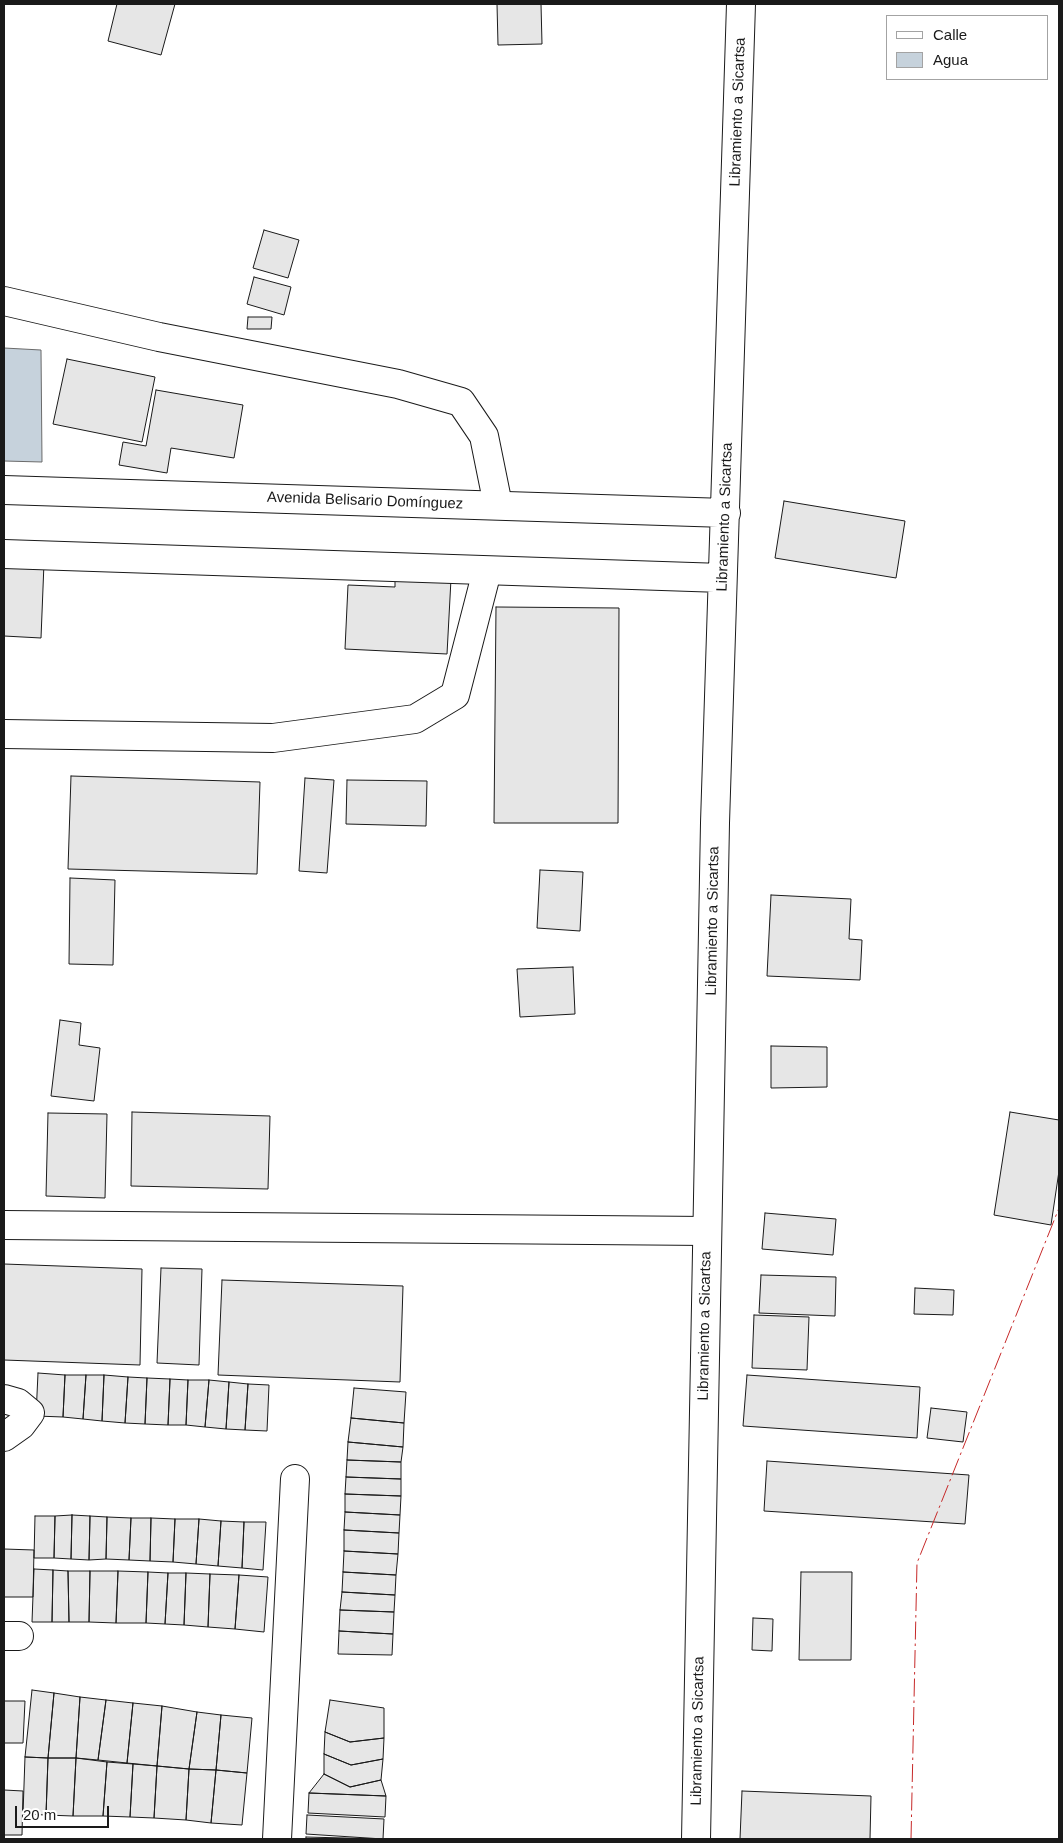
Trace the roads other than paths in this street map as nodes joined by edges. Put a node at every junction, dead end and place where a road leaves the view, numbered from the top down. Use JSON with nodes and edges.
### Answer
{"nodes":[{"id":1,"x":741,"y":4,"type":"edge"},
{"id":2,"x":4,"y":301,"type":"edge"},
{"id":3,"x":4,"y":490,"type":"edge"},
{"id":4,"x":498,"y":505,"type":"junction"},
{"id":5,"x":726,"y":513,"type":"junction"},
{"id":6,"x":4,"y":554,"type":"edge"},
{"id":7,"x":487,"y":571,"type":"junction"},
{"id":8,"x":722,"y":578,"type":"junction"},
{"id":9,"x":4,"y":734,"type":"edge"},
{"id":10,"x":4,"y":1225,"type":"edge"},
{"id":11,"x":707,"y":1231,"type":"junction"},
{"id":12,"x":4,"y":1399,"type":"edge"},
{"id":13,"x":4,"y":1436,"type":"edge"},
{"id":14,"x":295,"y":1479,"type":"dead end"},
{"id":15,"x":277,"y":1839,"type":"edge"},
{"id":16,"x":696,"y":1839,"type":"edge"}],
"edges":[{"from":1,"to":5,"type":"street","name":"Libramiento a Sicartsa"},
{"from":2,"to":4,"type":"street"},
{"from":3,"to":4,"type":"street","name":"Avenida Belisario Domínguez"},
{"from":4,"to":5,"type":"street","name":"Avenida Belisario Domínguez"},
{"from":5,"to":8,"type":"street","name":"Libramiento a Sicartsa"},
{"from":6,"to":7,"type":"street"},
{"from":7,"to":8,"type":"street"},
{"from":7,"to":9,"type":"street"},
{"from":8,"to":11,"type":"street","name":"Libramiento a Sicartsa"},
{"from":10,"to":11,"type":"street"},
{"from":11,"to":16,"type":"street","name":"Libramiento a Sicartsa"},
{"from":12,"to":13,"type":"street"},
{"from":14,"to":15,"type":"street"}]}
